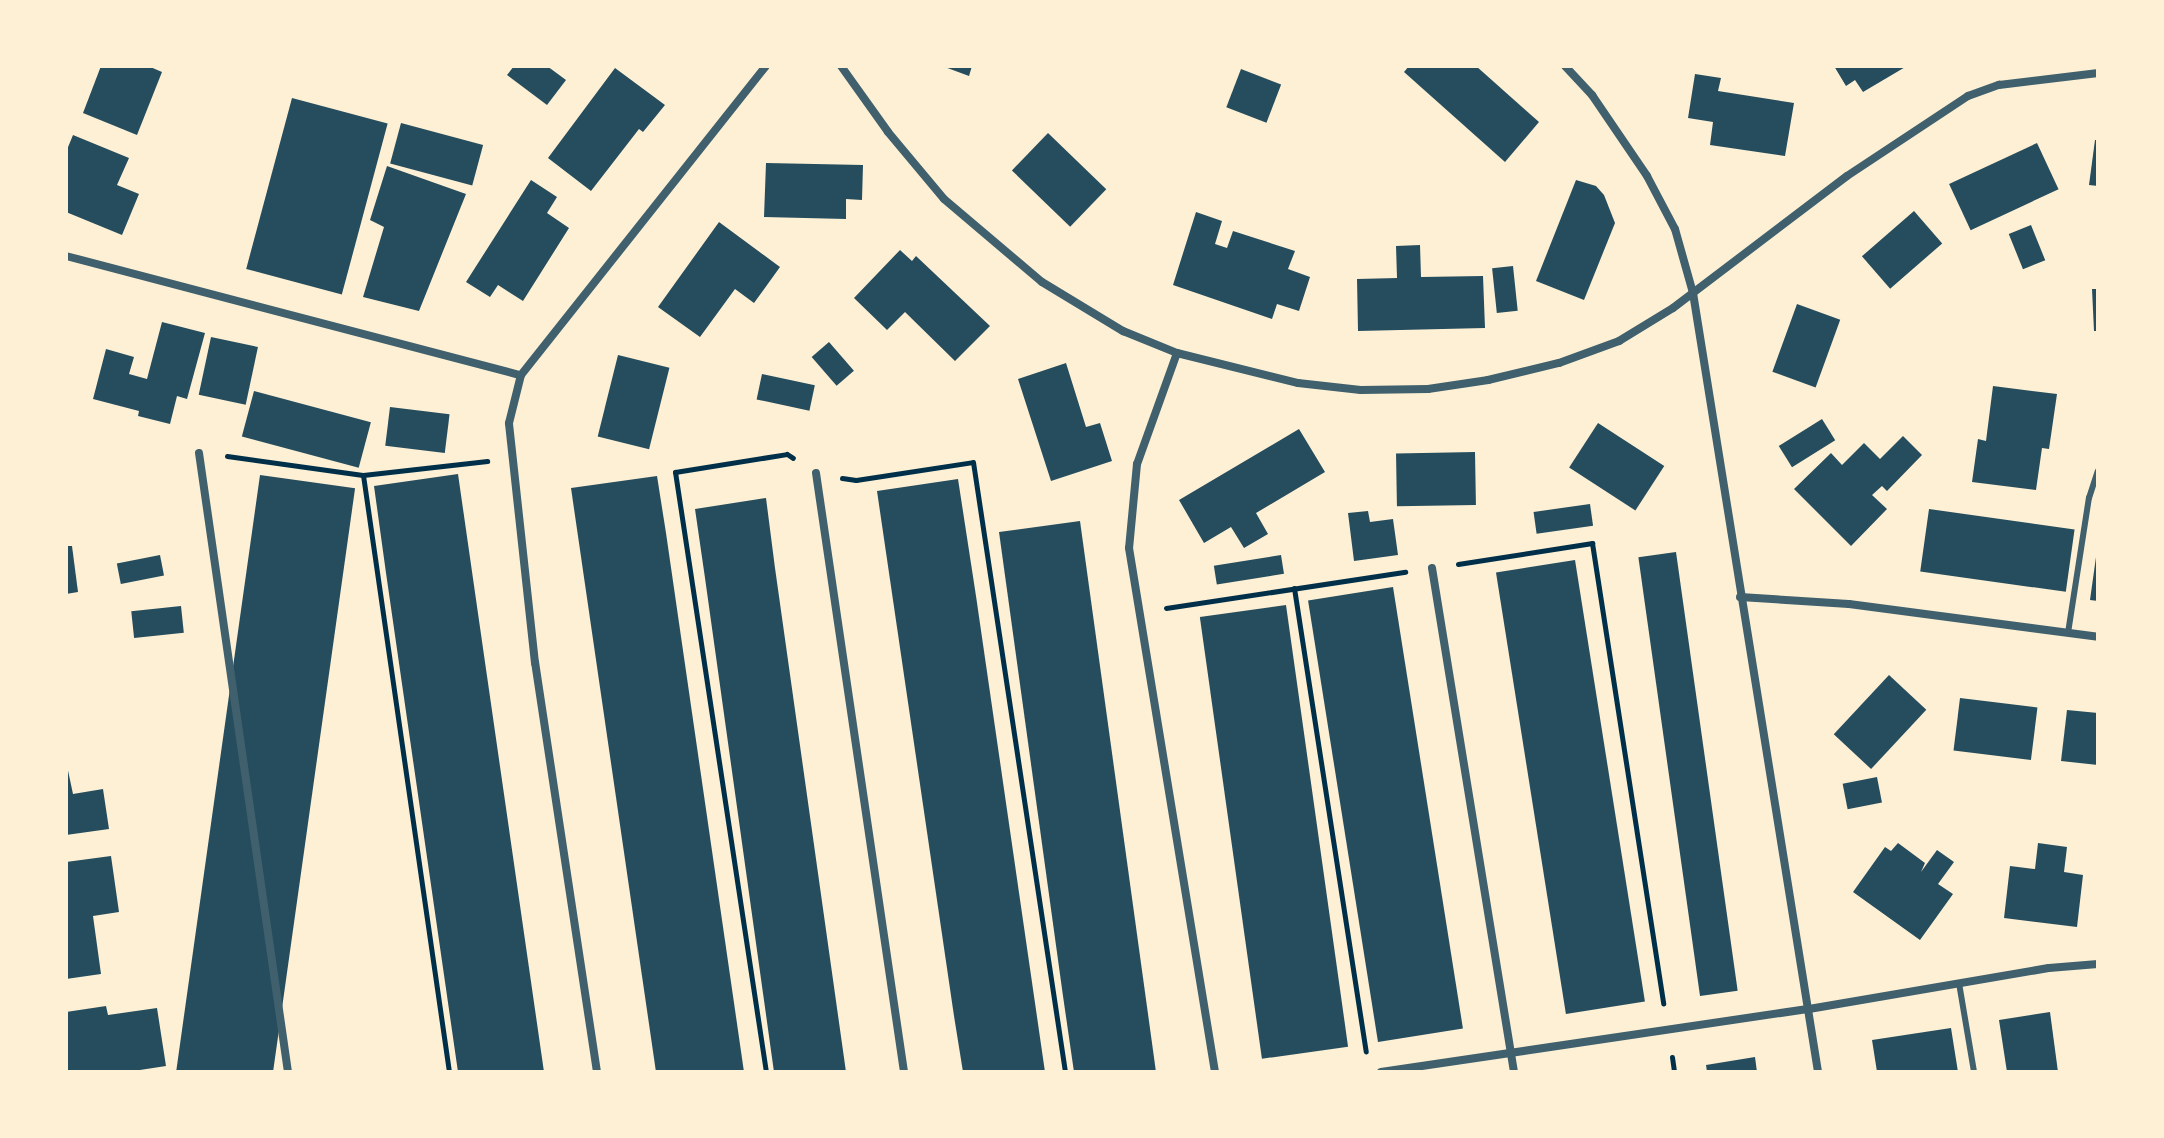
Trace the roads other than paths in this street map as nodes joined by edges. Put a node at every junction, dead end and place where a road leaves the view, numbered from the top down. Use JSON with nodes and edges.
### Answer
{"nodes":[{"id":1,"x":766,"y":66,"type":"edge"},
{"id":2,"x":841,"y":66,"type":"edge"},
{"id":3,"x":1565,"y":66,"type":"edge"},
{"id":4,"x":2098,"y":73,"type":"edge"},
{"id":5,"x":66,"y":256,"type":"edge"},
{"id":6,"x":1693,"y":293,"type":"junction"},
{"id":7,"x":1177,"y":353,"type":"junction"},
{"id":8,"x":521,"y":375,"type":"junction"},
{"id":9,"x":199,"y":453,"type":"road end"},
{"id":10,"x":2098,"y":471,"type":"edge"},
{"id":11,"x":816,"y":473,"type":"road end"},
{"id":12,"x":2089,"y":498,"type":"junction"},
{"id":13,"x":2098,"y":500,"type":"edge"},
{"id":14,"x":1432,"y":568,"type":"road end"},
{"id":15,"x":1740,"y":597,"type":"junction"},
{"id":16,"x":2068,"y":633,"type":"junction"},
{"id":17,"x":2098,"y":637,"type":"edge"},
{"id":18,"x":2098,"y":964,"type":"edge"},
{"id":19,"x":1959,"y":983,"type":"junction"},
{"id":20,"x":1809,"y":1009,"type":"junction"},
{"id":21,"x":1511,"y":1052,"type":"junction"},
{"id":22,"x":288,"y":1072,"type":"edge"},
{"id":23,"x":597,"y":1072,"type":"edge"},
{"id":24,"x":904,"y":1072,"type":"edge"},
{"id":25,"x":1215,"y":1072,"type":"edge"},
{"id":26,"x":1381,"y":1072,"type":"edge"},
{"id":27,"x":1514,"y":1072,"type":"edge"},
{"id":28,"x":1818,"y":1072,"type":"edge"},
{"id":29,"x":1974,"y":1072,"type":"edge"}],
"edges":[{"from":1,"to":8,"type":"street"},
{"from":2,"to":7,"type":"street"},
{"from":3,"to":6,"type":"street"},
{"from":4,"to":6,"type":"street"},
{"from":5,"to":8,"type":"street"},
{"from":6,"to":7,"type":"street"},
{"from":6,"to":15,"type":"street"},
{"from":7,"to":25,"type":"street"},
{"from":8,"to":23,"type":"street"},
{"from":9,"to":22,"type":"street"},
{"from":10,"to":12,"type":"lane"},
{"from":11,"to":24,"type":"street"},
{"from":12,"to":13,"type":"lane"},
{"from":12,"to":16,"type":"lane"},
{"from":14,"to":21,"type":"street"},
{"from":15,"to":16,"type":"street"},
{"from":15,"to":20,"type":"street"},
{"from":16,"to":17,"type":"street"},
{"from":18,"to":19,"type":"street"},
{"from":19,"to":20,"type":"street"},
{"from":19,"to":29,"type":"lane"},
{"from":20,"to":21,"type":"street"},
{"from":20,"to":28,"type":"street"},
{"from":21,"to":26,"type":"street"},
{"from":21,"to":27,"type":"street"}]}
